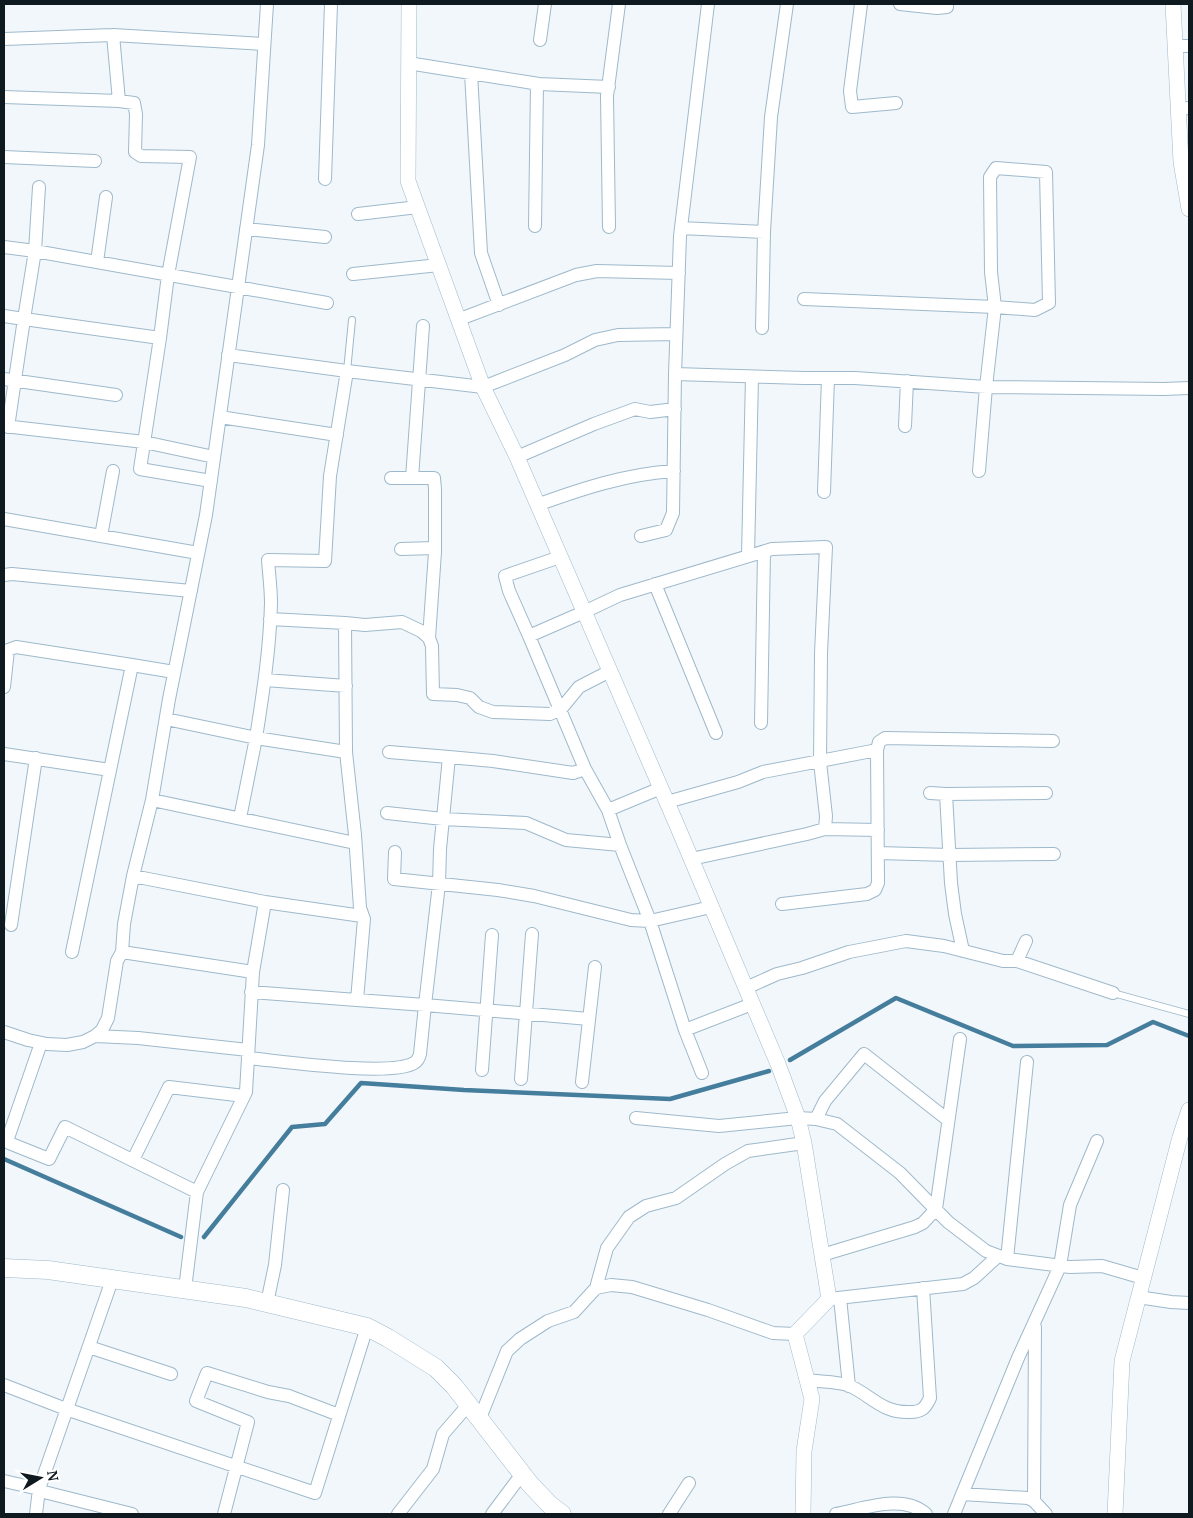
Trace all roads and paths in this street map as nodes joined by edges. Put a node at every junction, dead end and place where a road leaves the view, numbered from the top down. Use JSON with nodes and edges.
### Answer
{"nodes":[{"id":1,"x":267,"y":4,"type":"edge"},
{"id":2,"x":331,"y":4,"type":"edge"},
{"id":3,"x":409,"y":4,"type":"edge"},
{"id":4,"x":545,"y":4,"type":"edge"},
{"id":5,"x":619,"y":4,"type":"edge"},
{"id":6,"x":708,"y":4,"type":"edge"},
{"id":7,"x":787,"y":4,"type":"edge"},
{"id":8,"x":861,"y":4,"type":"edge"},
{"id":9,"x":900,"y":4,"type":"edge"},
{"id":10,"x":947,"y":4,"type":"edge"},
{"id":11,"x":1173,"y":4,"type":"edge"},
{"id":12,"x":113,"y":35,"type":"junction"},
{"id":13,"x":4,"y":39,"type":"edge"},
{"id":14,"x":540,"y":40,"type":"dead end"},
{"id":15,"x":264,"y":44,"type":"junction"},
{"id":16,"x":1182,"y":46,"type":"edge"},
{"id":17,"x":408,"y":62,"type":"junction"},
{"id":18,"x":471,"y":74,"type":"junction"},
{"id":19,"x":537,"y":84,"type":"junction"},
{"id":20,"x":609,"y":88,"type":"junction"},
{"id":21,"x":4,"y":97,"type":"edge"},
{"id":22,"x":119,"y":101,"type":"junction"},
{"id":23,"x":896,"y":103,"type":"dead end"},
{"id":24,"x":1184,"y":109,"type":"edge"},
{"id":25,"x":4,"y":157,"type":"edge"},
{"id":26,"x":95,"y":161,"type":"dead end"},
{"id":27,"x":1186,"y":170,"type":"edge"},
{"id":28,"x":325,"y":179,"type":"dead end"},
{"id":29,"x":39,"y":187,"type":"dead end"},
{"id":30,"x":106,"y":197,"type":"dead end"},
{"id":31,"x":418,"y":207,"type":"junction"},
{"id":32,"x":1189,"y":209,"type":"edge"},
{"id":33,"x":358,"y":214,"type":"dead end"},
{"id":34,"x":535,"y":226,"type":"dead end"},
{"id":35,"x":608,"y":226,"type":"dead end"},
{"id":36,"x":246,"y":228,"type":"junction"},
{"id":37,"x":681,"y":228,"type":"junction"},
{"id":38,"x":764,"y":232,"type":"junction"},
{"id":39,"x":325,"y":238,"type":"dead end"},
{"id":40,"x":4,"y":247,"type":"edge"},
{"id":41,"x":35,"y":251,"type":"junction"},
{"id":42,"x":96,"y":262,"type":"junction"},
{"id":43,"x":439,"y":265,"type":"junction"},
{"id":44,"x":679,"y":272,"type":"junction"},
{"id":45,"x":353,"y":274,"type":"dead end"},
{"id":46,"x":168,"y":276,"type":"junction"},
{"id":47,"x":238,"y":288,"type":"junction"},
{"id":48,"x":804,"y":299,"type":"dead end"},
{"id":49,"x":327,"y":303,"type":"dead end"},
{"id":50,"x":499,"y":305,"type":"junction"},
{"id":51,"x":995,"y":307,"type":"junction"},
{"id":52,"x":4,"y":316,"type":"edge"},
{"id":53,"x":24,"y":319,"type":"junction"},
{"id":54,"x":460,"y":319,"type":"junction"},
{"id":55,"x":352,"y":320,"type":"dead end"},
{"id":56,"x":423,"y":326,"type":"dead end"},
{"id":57,"x":762,"y":328,"type":"dead end"},
{"id":58,"x":676,"y":334,"type":"junction"},
{"id":59,"x":160,"y":338,"type":"junction"},
{"id":60,"x":228,"y":355,"type":"junction"},
{"id":61,"x":347,"y":371,"type":"junction"},
{"id":62,"x":675,"y":374,"type":"junction"},
{"id":63,"x":752,"y":377,"type":"junction"},
{"id":64,"x":828,"y":378,"type":"junction"},
{"id":65,"x":9,"y":380,"type":"edge"},
{"id":66,"x":420,"y":380,"type":"junction"},
{"id":67,"x":908,"y":381,"type":"junction"},
{"id":68,"x":483,"y":387,"type":"junction"},
{"id":69,"x":986,"y":387,"type":"junction"},
{"id":70,"x":1189,"y":388,"type":"edge"},
{"id":71,"x":116,"y":395,"type":"dead end"},
{"id":72,"x":674,"y":409,"type":"junction"},
{"id":73,"x":220,"y":417,"type":"junction"},
{"id":74,"x":6,"y":426,"type":"edge"},
{"id":75,"x":905,"y":426,"type":"dead end"},
{"id":76,"x":337,"y":435,"type":"junction"},
{"id":77,"x":144,"y":442,"type":"junction"},
{"id":78,"x":214,"y":456,"type":"junction"},
{"id":79,"x":517,"y":457,"type":"junction"},
{"id":80,"x":674,"y":471,"type":"junction"},
{"id":81,"x":978,"y":471,"type":"dead end"},
{"id":82,"x":113,"y":472,"type":"dead end"},
{"id":83,"x":391,"y":478,"type":"dead end"},
{"id":84,"x":412,"y":478,"type":"junction"},
{"id":85,"x":211,"y":481,"type":"junction"},
{"id":86,"x":824,"y":492,"type":"dead end"},
{"id":87,"x":537,"y":504,"type":"junction"},
{"id":88,"x":4,"y":519,"type":"edge"},
{"id":89,"x":101,"y":536,"type":"junction"},
{"id":90,"x":641,"y":536,"type":"dead end"},
{"id":91,"x":435,"y":548,"type":"junction"},
{"id":92,"x":401,"y":550,"type":"dead end"},
{"id":93,"x":764,"y":552,"type":"junction"},
{"id":94,"x":198,"y":553,"type":"junction"},
{"id":95,"x":748,"y":556,"type":"junction"},
{"id":96,"x":560,"y":557,"type":"junction"},
{"id":97,"x":4,"y":574,"type":"edge"},
{"id":98,"x":655,"y":584,"type":"junction"},
{"id":99,"x":191,"y":591,"type":"junction"},
{"id":100,"x":584,"y":612,"type":"junction"},
{"id":101,"x":270,"y":619,"type":"junction"},
{"id":102,"x":345,"y":623,"type":"junction"},
{"id":103,"x":528,"y":636,"type":"junction"},
{"id":104,"x":429,"y":638,"type":"junction"},
{"id":105,"x":132,"y":665,"type":"junction"},
{"id":106,"x":610,"y":671,"type":"junction"},
{"id":107,"x":174,"y":672,"type":"junction"},
{"id":108,"x":265,"y":680,"type":"junction"},
{"id":109,"x":346,"y":686,"type":"junction"},
{"id":110,"x":4,"y":687,"type":"edge"},
{"id":111,"x":561,"y":708,"type":"junction"},
{"id":112,"x":166,"y":719,"type":"junction"},
{"id":113,"x":760,"y":723,"type":"dead end"},
{"id":114,"x":716,"y":733,"type":"dead end"},
{"id":115,"x":256,"y":738,"type":"junction"},
{"id":116,"x":1053,"y":741,"type":"dead end"},
{"id":117,"x":877,"y":750,"type":"junction"},
{"id":118,"x":346,"y":752,"type":"junction"},
{"id":119,"x":389,"y":752,"type":"dead end"},
{"id":120,"x":4,"y":754,"type":"edge"},
{"id":121,"x":449,"y":757,"type":"junction"},
{"id":122,"x":36,"y":758,"type":"junction"},
{"id":123,"x":820,"y":762,"type":"junction"},
{"id":124,"x":586,"y":769,"type":"junction"},
{"id":125,"x":110,"y":770,"type":"junction"},
{"id":126,"x":661,"y":788,"type":"junction"},
{"id":127,"x":930,"y":793,"type":"dead end"},
{"id":128,"x":1046,"y":793,"type":"dead end"},
{"id":129,"x":946,"y":794,"type":"junction"},
{"id":130,"x":152,"y":800,"type":"junction"},
{"id":131,"x":667,"y":802,"type":"junction"},
{"id":132,"x":608,"y":810,"type":"junction"},
{"id":133,"x":387,"y":813,"type":"dead end"},
{"id":134,"x":240,"y":818,"type":"junction"},
{"id":135,"x":443,"y":819,"type":"junction"},
{"id":136,"x":825,"y":829,"type":"junction"},
{"id":137,"x":878,"y":830,"type":"junction"},
{"id":138,"x":355,"y":843,"type":"junction"},
{"id":139,"x":620,"y":845,"type":"junction"},
{"id":140,"x":395,"y":852,"type":"dead end"},
{"id":141,"x":878,"y":853,"type":"junction"},
{"id":142,"x":1054,"y":854,"type":"dead end"},
{"id":143,"x":950,"y":855,"type":"junction"},
{"id":144,"x":691,"y":859,"type":"junction"},
{"id":145,"x":133,"y":876,"type":"junction"},
{"id":146,"x":440,"y":884,"type":"junction"},
{"id":147,"x":265,"y":902,"type":"junction"},
{"id":148,"x":782,"y":904,"type":"dead end"},
{"id":149,"x":711,"y":907,"type":"junction"},
{"id":150,"x":362,"y":916,"type":"junction"},
{"id":151,"x":650,"y":921,"type":"junction"},
{"id":152,"x":11,"y":925,"type":"dead end"},
{"id":153,"x":532,"y":934,"type":"dead end"},
{"id":154,"x":492,"y":935,"type":"dead end"},
{"id":155,"x":1026,"y":941,"type":"dead end"},
{"id":156,"x":963,"y":951,"type":"junction"},
{"id":157,"x":72,"y":952,"type":"dead end"},
{"id":158,"x":122,"y":952,"type":"junction"},
{"id":159,"x":1017,"y":961,"type":"junction"},
{"id":160,"x":595,"y":967,"type":"dead end"},
{"id":161,"x":253,"y":972,"type":"junction"},
{"id":162,"x":746,"y":988,"type":"junction"},
{"id":163,"x":252,"y":992,"type":"junction"},
{"id":164,"x":1113,"y":993,"type":"joint"},
{"id":165,"x":356,"y":1000,"type":"junction"},
{"id":166,"x":425,"y":1004,"type":"junction"},
{"id":167,"x":752,"y":1004,"type":"junction"},
{"id":168,"x":487,"y":1010,"type":"junction"},
{"id":169,"x":525,"y":1013,"type":"junction"},
{"id":170,"x":1189,"y":1014,"type":"edge"},
{"id":171,"x":589,"y":1019,"type":"junction"},
{"id":172,"x":686,"y":1030,"type":"junction"},
{"id":173,"x":4,"y":1032,"type":"edge"},
{"id":174,"x":95,"y":1036,"type":"junction"},
{"id":175,"x":960,"y":1039,"type":"dead end"},
{"id":176,"x":40,"y":1043,"type":"junction"},
{"id":177,"x":248,"y":1054,"type":"junction"},
{"id":178,"x":1027,"y":1062,"type":"dead end"},
{"id":179,"x":482,"y":1070,"type":"dead end"},
{"id":180,"x":702,"y":1073,"type":"dead end"},
{"id":181,"x":521,"y":1079,"type":"dead end"},
{"id":182,"x":582,"y":1082,"type":"dead end"},
{"id":183,"x":244,"y":1096,"type":"junction"},
{"id":184,"x":636,"y":1118,"type":"dead end"},
{"id":185,"x":798,"y":1118,"type":"junction"},
{"id":186,"x":1188,"y":1118,"type":"edge"},
{"id":187,"x":816,"y":1119,"type":"junction"},
{"id":188,"x":948,"y":1120,"type":"junction"},
{"id":189,"x":1097,"y":1141,"type":"dead end"},
{"id":190,"x":804,"y":1143,"type":"junction"},
{"id":191,"x":132,"y":1160,"type":"junction"},
{"id":192,"x":283,"y":1190,"type":"dead end"},
{"id":193,"x":196,"y":1192,"type":"junction"},
{"id":194,"x":936,"y":1209,"type":"junction"},
{"id":195,"x":822,"y":1255,"type":"junction"},
{"id":196,"x":1003,"y":1258,"type":"junction"},
{"id":197,"x":1060,"y":1266,"type":"junction"},
{"id":198,"x":4,"y":1268,"type":"edge"},
{"id":199,"x":1143,"y":1278,"type":"junction"},
{"id":200,"x":112,"y":1280,"type":"junction"},
{"id":201,"x":596,"y":1288,"type":"junction"},
{"id":202,"x":922,"y":1288,"type":"junction"},
{"id":203,"x":185,"y":1289,"type":"junction"},
{"id":204,"x":1138,"y":1297,"type":"junction"},
{"id":205,"x":834,"y":1298,"type":"junction"},
{"id":206,"x":267,"y":1303,"type":"junction"},
{"id":207,"x":1189,"y":1303,"type":"edge"},
{"id":208,"x":1035,"y":1322,"type":"junction"},
{"id":209,"x":367,"y":1327,"type":"junction"},
{"id":210,"x":795,"y":1334,"type":"junction"},
{"id":211,"x":89,"y":1347,"type":"junction"},
{"id":212,"x":171,"y":1374,"type":"dead end"},
{"id":213,"x":807,"y":1380,"type":"junction"},
{"id":214,"x":4,"y":1385,"type":"edge"},
{"id":215,"x":849,"y":1386,"type":"junction"},
{"id":216,"x":66,"y":1409,"type":"junction"},
{"id":217,"x":474,"y":1411,"type":"junction"},
{"id":218,"x":339,"y":1415,"type":"junction"},
{"id":219,"x":236,"y":1466,"type":"junction"},
{"id":220,"x":522,"y":1474,"type":"junction"},
{"id":221,"x":4,"y":1482,"type":"edge"},
{"id":222,"x":689,"y":1483,"type":"dead end"},
{"id":223,"x":40,"y":1490,"type":"junction"},
{"id":224,"x":962,"y":1494,"type":"junction"},
{"id":225,"x":1034,"y":1501,"type":"junction"},
{"id":226,"x":36,"y":1514,"type":"edge"},
{"id":227,"x":132,"y":1514,"type":"edge"},
{"id":228,"x":224,"y":1514,"type":"edge"},
{"id":229,"x":398,"y":1514,"type":"edge"},
{"id":230,"x":492,"y":1514,"type":"edge"},
{"id":231,"x":562,"y":1514,"type":"edge"},
{"id":232,"x":670,"y":1514,"type":"edge"},
{"id":233,"x":803,"y":1514,"type":"edge"},
{"id":234,"x":836,"y":1514,"type":"edge"},
{"id":235,"x":926,"y":1514,"type":"edge"},
{"id":236,"x":954,"y":1514,"type":"edge"},
{"id":237,"x":1046,"y":1514,"type":"edge"},
{"id":238,"x":1115,"y":1514,"type":"edge"}],
"edges":[{"from":1,"to":15,"type":"street"},
{"from":2,"to":28,"type":"street"},
{"from":3,"to":17,"type":"street"},
{"from":4,"to":14,"type":"street"},
{"from":5,"to":20,"type":"street"},
{"from":6,"to":37,"type":"street"},
{"from":7,"to":38,"type":"street"},
{"from":8,"to":23,"type":"street"},
{"from":9,"to":10,"type":"street"},
{"from":11,"to":16,"type":"street"},
{"from":12,"to":13,"type":"street"},
{"from":12,"to":15,"type":"street"},
{"from":12,"to":22,"type":"street"},
{"from":15,"to":36,"type":"street"},
{"from":16,"to":24,"type":"street"},
{"from":17,"to":18,"type":"street"},
{"from":17,"to":31,"type":"street"},
{"from":18,"to":19,"type":"street"},
{"from":18,"to":50,"type":"street"},
{"from":19,"to":20,"type":"street"},
{"from":19,"to":34,"type":"street"},
{"from":20,"to":35,"type":"street"},
{"from":21,"to":22,"type":"street"},
{"from":22,"to":46,"type":"street"},
{"from":24,"to":27,"type":"street"},
{"from":25,"to":26,"type":"street"},
{"from":27,"to":32,"type":"street"},
{"from":29,"to":41,"type":"street"},
{"from":30,"to":42,"type":"street"},
{"from":31,"to":33,"type":"street"},
{"from":31,"to":43,"type":"street"},
{"from":36,"to":39,"type":"street"},
{"from":36,"to":47,"type":"street"},
{"from":37,"to":38,"type":"street"},
{"from":37,"to":44,"type":"street"},
{"from":38,"to":57,"type":"street"},
{"from":40,"to":41,"type":"street"},
{"from":41,"to":42,"type":"street"},
{"from":41,"to":53,"type":"street"},
{"from":42,"to":46,"type":"street"},
{"from":43,"to":45,"type":"street"},
{"from":43,"to":54,"type":"street"},
{"from":44,"to":50,"type":"street"},
{"from":44,"to":58,"type":"street"},
{"from":46,"to":47,"type":"street"},
{"from":46,"to":59,"type":"street"},
{"from":47,"to":49,"type":"street"},
{"from":47,"to":60,"type":"street"},
{"from":48,"to":51,"type":"street"},
{"from":50,"to":54,"type":"street"},
{"from":51,"to":51,"type":"street"},
{"from":51,"to":69,"type":"street"},
{"from":52,"to":53,"type":"street"},
{"from":53,"to":59,"type":"street"},
{"from":53,"to":65,"type":"street"},
{"from":54,"to":68,"type":"street"},
{"from":55,"to":61,"type":"lane"},
{"from":56,"to":66,"type":"street"},
{"from":58,"to":62,"type":"street"},
{"from":58,"to":68,"type":"street"},
{"from":59,"to":77,"type":"street"},
{"from":60,"to":61,"type":"street"},
{"from":60,"to":73,"type":"street"},
{"from":61,"to":66,"type":"street"},
{"from":61,"to":76,"type":"street"},
{"from":62,"to":63,"type":"street"},
{"from":62,"to":72,"type":"street"},
{"from":63,"to":64,"type":"street"},
{"from":63,"to":95,"type":"street"},
{"from":64,"to":67,"type":"street"},
{"from":64,"to":86,"type":"street"},
{"from":65,"to":71,"type":"street"},
{"from":65,"to":74,"type":"street"},
{"from":66,"to":68,"type":"street"},
{"from":66,"to":84,"type":"street"},
{"from":67,"to":69,"type":"street"},
{"from":67,"to":75,"type":"street"},
{"from":68,"to":79,"type":"street"},
{"from":69,"to":70,"type":"street"},
{"from":69,"to":81,"type":"street"},
{"from":72,"to":79,"type":"street"},
{"from":72,"to":80,"type":"street"},
{"from":73,"to":76,"type":"street"},
{"from":73,"to":78,"type":"street"},
{"from":74,"to":77,"type":"street"},
{"from":76,"to":101,"type":"street"},
{"from":77,"to":78,"type":"street"},
{"from":77,"to":85,"type":"street"},
{"from":78,"to":85,"type":"street"},
{"from":79,"to":87,"type":"street"},
{"from":80,"to":87,"type":"street"},
{"from":80,"to":90,"type":"street"},
{"from":82,"to":89,"type":"street"},
{"from":83,"to":84,"type":"street"},
{"from":84,"to":91,"type":"street"},
{"from":85,"to":94,"type":"street"},
{"from":87,"to":96,"type":"street"},
{"from":88,"to":89,"type":"street"},
{"from":89,"to":94,"type":"street"},
{"from":91,"to":92,"type":"street"},
{"from":91,"to":104,"type":"street"},
{"from":93,"to":95,"type":"street"},
{"from":93,"to":113,"type":"street"},
{"from":93,"to":123,"type":"street"},
{"from":94,"to":99,"type":"street"},
{"from":95,"to":98,"type":"street"},
{"from":96,"to":100,"type":"street"},
{"from":96,"to":103,"type":"street"},
{"from":97,"to":99,"type":"street"},
{"from":98,"to":100,"type":"street"},
{"from":98,"to":114,"type":"street"},
{"from":99,"to":107,"type":"street"},
{"from":100,"to":103,"type":"street"},
{"from":100,"to":106,"type":"street"},
{"from":101,"to":102,"type":"street"},
{"from":101,"to":108,"type":"street"},
{"from":102,"to":104,"type":"street"},
{"from":102,"to":109,"type":"street"},
{"from":103,"to":111,"type":"street"},
{"from":104,"to":111,"type":"street"},
{"from":105,"to":107,"type":"street"},
{"from":105,"to":110,"type":"street"},
{"from":105,"to":125,"type":"street"},
{"from":106,"to":111,"type":"street"},
{"from":106,"to":126,"type":"street"},
{"from":107,"to":112,"type":"street"},
{"from":108,"to":109,"type":"street"},
{"from":108,"to":115,"type":"street"},
{"from":109,"to":118,"type":"street"},
{"from":111,"to":124,"type":"street"},
{"from":112,"to":115,"type":"street"},
{"from":112,"to":130,"type":"street"},
{"from":115,"to":118,"type":"street"},
{"from":115,"to":134,"type":"street"},
{"from":116,"to":117,"type":"street"},
{"from":117,"to":123,"type":"street"},
{"from":117,"to":137,"type":"street"},
{"from":118,"to":138,"type":"street"},
{"from":119,"to":121,"type":"street"},
{"from":120,"to":122,"type":"street"},
{"from":121,"to":124,"type":"street"},
{"from":121,"to":135,"type":"street"},
{"from":122,"to":125,"type":"street"},
{"from":122,"to":152,"type":"street"},
{"from":123,"to":131,"type":"street"},
{"from":123,"to":136,"type":"street"},
{"from":124,"to":132,"type":"street"},
{"from":125,"to":157,"type":"street"},
{"from":126,"to":131,"type":"street"},
{"from":126,"to":132,"type":"street"},
{"from":127,"to":129,"type":"street"},
{"from":128,"to":129,"type":"street"},
{"from":129,"to":143,"type":"street"},
{"from":130,"to":134,"type":"street"},
{"from":130,"to":145,"type":"street"},
{"from":131,"to":144,"type":"street"},
{"from":132,"to":139,"type":"street"},
{"from":133,"to":135,"type":"street"},
{"from":134,"to":138,"type":"street"},
{"from":135,"to":139,"type":"street"},
{"from":135,"to":146,"type":"street"},
{"from":136,"to":137,"type":"street"},
{"from":136,"to":144,"type":"street"},
{"from":137,"to":141,"type":"street"},
{"from":138,"to":150,"type":"street"},
{"from":139,"to":151,"type":"street"},
{"from":140,"to":146,"type":"street"},
{"from":141,"to":143,"type":"street"},
{"from":141,"to":148,"type":"street"},
{"from":142,"to":143,"type":"street"},
{"from":143,"to":156,"type":"street"},
{"from":144,"to":149,"type":"street"},
{"from":145,"to":147,"type":"street"},
{"from":145,"to":158,"type":"street"},
{"from":146,"to":151,"type":"street"},
{"from":146,"to":166,"type":"street"},
{"from":147,"to":150,"type":"street"},
{"from":147,"to":161,"type":"street"},
{"from":149,"to":151,"type":"street"},
{"from":149,"to":162,"type":"street"},
{"from":150,"to":165,"type":"street"},
{"from":151,"to":172,"type":"street"},
{"from":153,"to":169,"type":"street"},
{"from":154,"to":168,"type":"street"},
{"from":155,"to":159,"type":"street"},
{"from":156,"to":159,"type":"street"},
{"from":156,"to":162,"type":"street"},
{"from":158,"to":161,"type":"street"},
{"from":158,"to":174,"type":"street"},
{"from":159,"to":164,"type":"street"},
{"from":160,"to":171,"type":"street"},
{"from":161,"to":163,"type":"street"},
{"from":162,"to":167,"type":"street"},
{"from":163,"to":165,"type":"street"},
{"from":163,"to":177,"type":"street"},
{"from":164,"to":170,"type":"lane"},
{"from":165,"to":166,"type":"street"},
{"from":166,"to":168,"type":"street"},
{"from":166,"to":177,"type":"street"},
{"from":167,"to":172,"type":"street"},
{"from":167,"to":185,"type":"street"},
{"from":168,"to":169,"type":"street"},
{"from":168,"to":179,"type":"street"},
{"from":169,"to":171,"type":"street"},
{"from":169,"to":181,"type":"street"},
{"from":171,"to":182,"type":"street"},
{"from":172,"to":180,"type":"street"},
{"from":173,"to":176,"type":"street"},
{"from":174,"to":176,"type":"street"},
{"from":174,"to":177,"type":"street"},
{"from":175,"to":188,"type":"street"},
{"from":176,"to":191,"type":"street"},
{"from":177,"to":183,"type":"street"},
{"from":178,"to":196,"type":"street"},
{"from":183,"to":191,"type":"street"},
{"from":183,"to":193,"type":"street"},
{"from":184,"to":185,"type":"street"},
{"from":185,"to":187,"type":"street"},
{"from":185,"to":190,"type":"street"},
{"from":186,"to":199,"type":"street"},
{"from":187,"to":188,"type":"street"},
{"from":187,"to":194,"type":"street"},
{"from":188,"to":194,"type":"street"},
{"from":189,"to":197,"type":"street"},
{"from":190,"to":195,"type":"street"},
{"from":190,"to":201,"type":"street"},
{"from":191,"to":193,"type":"street"},
{"from":192,"to":206,"type":"street"},
{"from":193,"to":203,"type":"street"},
{"from":194,"to":195,"type":"street"},
{"from":194,"to":196,"type":"street"},
{"from":195,"to":205,"type":"street"},
{"from":196,"to":197,"type":"street"},
{"from":196,"to":202,"type":"street"},
{"from":197,"to":199,"type":"street"},
{"from":197,"to":208,"type":"street"},
{"from":198,"to":200,"type":"main road"},
{"from":199,"to":204,"type":"street"},
{"from":200,"to":203,"type":"main road"},
{"from":200,"to":211,"type":"street"},
{"from":201,"to":210,"type":"street"},
{"from":201,"to":217,"type":"street"},
{"from":202,"to":205,"type":"street"},
{"from":202,"to":215,"type":"street"},
{"from":203,"to":206,"type":"main road"},
{"from":204,"to":207,"type":"street"},
{"from":204,"to":238,"type":"street"},
{"from":205,"to":210,"type":"street"},
{"from":205,"to":215,"type":"street"},
{"from":206,"to":209,"type":"main road"},
{"from":208,"to":224,"type":"street"},
{"from":208,"to":225,"type":"street"},
{"from":209,"to":217,"type":"main road"},
{"from":209,"to":218,"type":"street"},
{"from":210,"to":213,"type":"street"},
{"from":211,"to":212,"type":"street"},
{"from":211,"to":216,"type":"street"},
{"from":213,"to":215,"type":"street"},
{"from":213,"to":233,"type":"street"},
{"from":214,"to":216,"type":"street"},
{"from":216,"to":219,"type":"street"},
{"from":216,"to":223,"type":"street"},
{"from":217,"to":220,"type":"main road"},
{"from":217,"to":229,"type":"street"},
{"from":218,"to":219,"type":"street"},
{"from":218,"to":219,"type":"street"},
{"from":219,"to":228,"type":"street"},
{"from":220,"to":230,"type":"street"},
{"from":220,"to":231,"type":"main road"},
{"from":221,"to":223,"type":"street"},
{"from":222,"to":232,"type":"street"},
{"from":223,"to":226,"type":"street"},
{"from":223,"to":227,"type":"street"},
{"from":224,"to":225,"type":"street"},
{"from":224,"to":236,"type":"street"},
{"from":225,"to":237,"type":"street"},
{"from":234,"to":235,"type":"street"}]}
